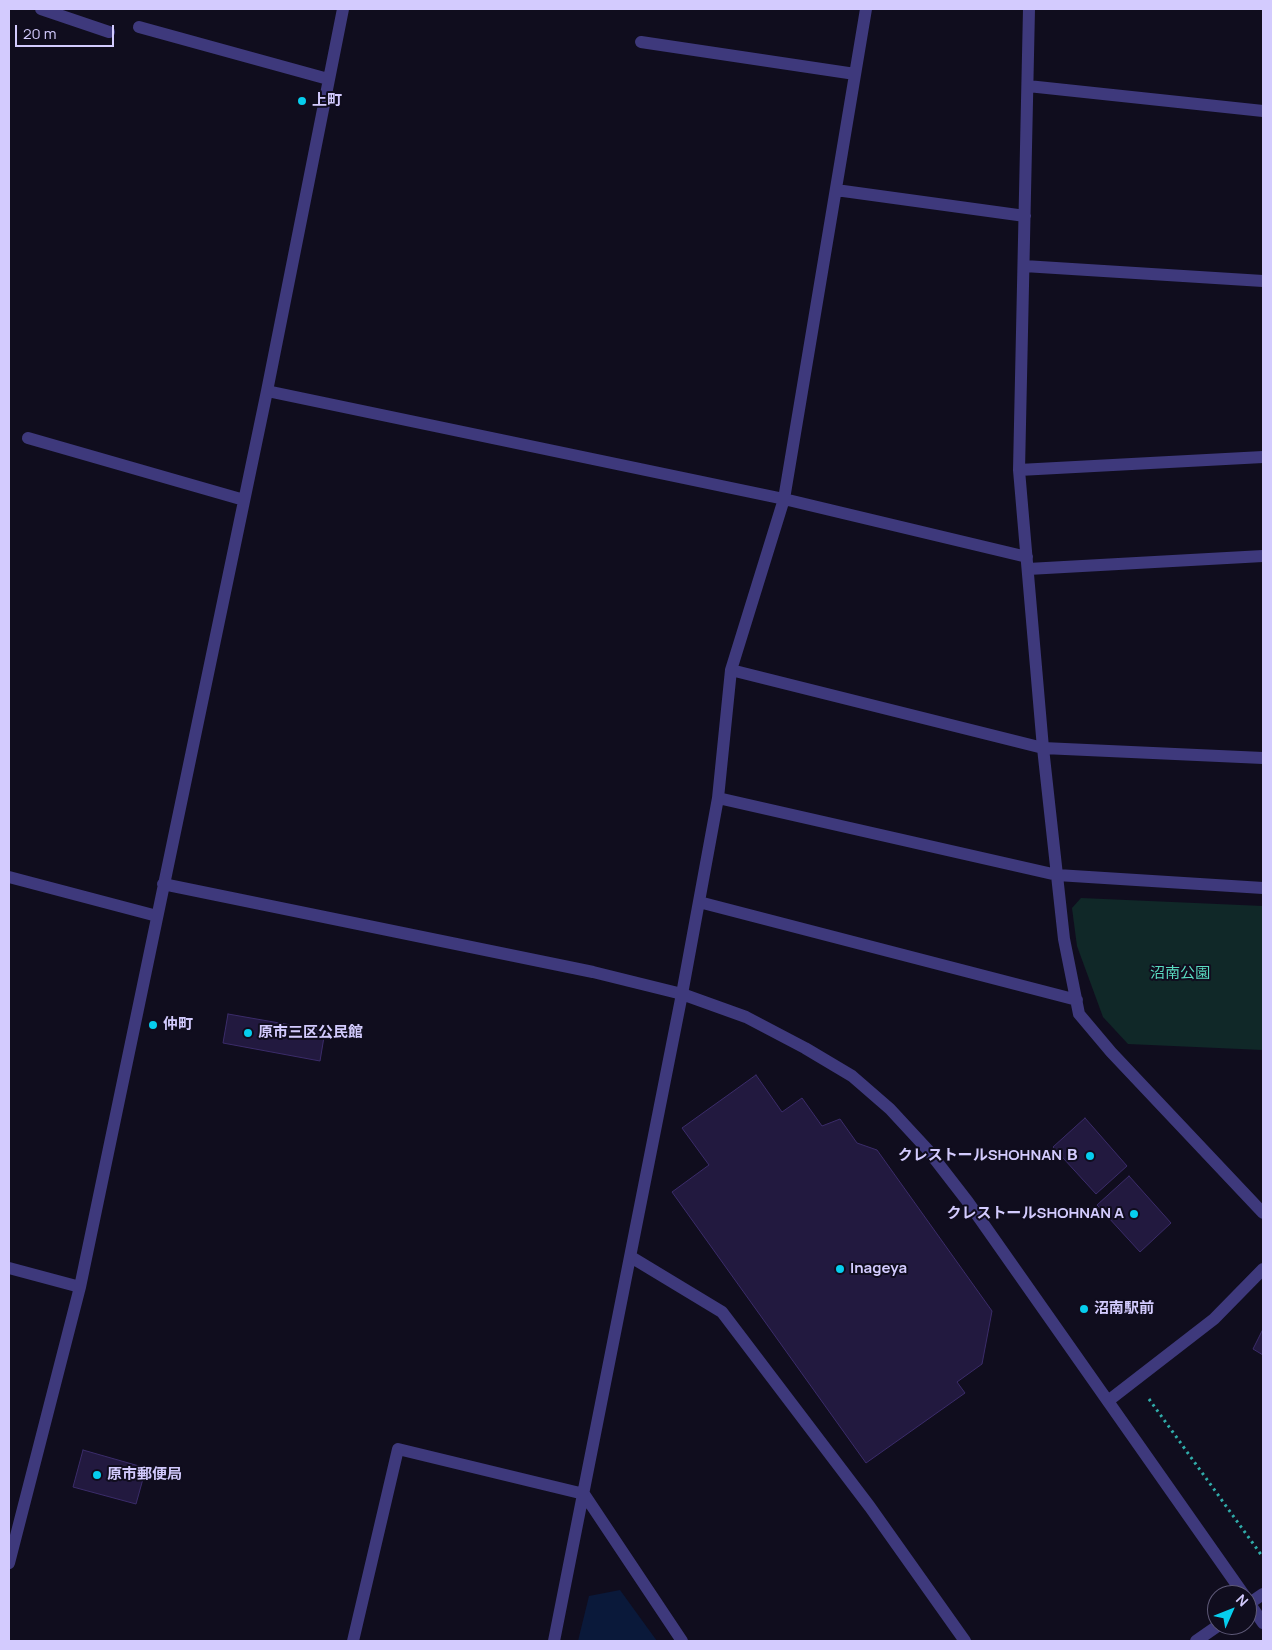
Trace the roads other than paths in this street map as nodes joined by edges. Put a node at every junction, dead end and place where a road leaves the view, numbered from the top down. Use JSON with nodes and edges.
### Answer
{"nodes":[{"id":1,"x":41,"y":9,"type":"edge"},
{"id":2,"x":343,"y":9,"type":"edge"},
{"id":3,"x":866,"y":9,"type":"edge"},
{"id":4,"x":1029,"y":9,"type":"edge"},
{"id":5,"x":139,"y":27,"type":"dead end"},
{"id":6,"x":109,"y":32,"type":"dead end"},
{"id":7,"x":641,"y":42,"type":"dead end"},
{"id":8,"x":855,"y":74,"type":"junction"},
{"id":9,"x":328,"y":79,"type":"junction"},
{"id":10,"x":1028,"y":86,"type":"junction"},
{"id":11,"x":1263,"y":111,"type":"edge"},
{"id":12,"x":836,"y":190,"type":"junction"},
{"id":13,"x":1025,"y":216,"type":"junction"},
{"id":14,"x":1024,"y":266,"type":"junction"},
{"id":15,"x":1263,"y":281,"type":"edge"},
{"id":16,"x":267,"y":391,"type":"junction"},
{"id":17,"x":28,"y":438,"type":"dead end"},
{"id":18,"x":1263,"y":457,"type":"edge"},
{"id":19,"x":1020,"y":470,"type":"junction"},
{"id":20,"x":784,"y":499,"type":"junction"},
{"id":21,"x":244,"y":500,"type":"junction"},
{"id":22,"x":1263,"y":556,"type":"edge"},
{"id":23,"x":1027,"y":563,"type":"junction"},
{"id":24,"x":731,"y":670,"type":"junction"},
{"id":25,"x":1043,"y":748,"type":"junction"},
{"id":26,"x":1263,"y":758,"type":"edge"},
{"id":27,"x":718,"y":798,"type":"junction"},
{"id":28,"x":1057,"y":875,"type":"junction"},
{"id":29,"x":9,"y":877,"type":"edge"},
{"id":30,"x":163,"y":884,"type":"junction"},
{"id":31,"x":1263,"y":888,"type":"edge"},
{"id":32,"x":699,"y":902,"type":"junction"},
{"id":33,"x":157,"y":916,"type":"junction"},
{"id":34,"x":682,"y":994,"type":"junction"},
{"id":35,"x":1076,"y":1000,"type":"junction"},
{"id":36,"x":1263,"y":1213,"type":"edge"},
{"id":37,"x":631,"y":1257,"type":"junction"},
{"id":38,"x":9,"y":1268,"type":"edge"},
{"id":39,"x":1263,"y":1269,"type":"edge"},
{"id":40,"x":80,"y":1287,"type":"junction"},
{"id":41,"x":1108,"y":1401,"type":"junction"},
{"id":42,"x":584,"y":1494,"type":"junction"},
{"id":43,"x":9,"y":1563,"type":"edge"},
{"id":44,"x":1236,"y":1585,"type":"edge"},
{"id":45,"x":1207,"y":1633,"type":"edge"},
{"id":46,"x":353,"y":1641,"type":"edge"},
{"id":47,"x":554,"y":1641,"type":"edge"},
{"id":48,"x":682,"y":1641,"type":"edge"},
{"id":49,"x":964,"y":1641,"type":"edge"},
{"id":50,"x":1196,"y":1641,"type":"edge"}],
"edges":[{"from":1,"to":6,"type":"street"},
{"from":2,"to":9,"type":"street"},
{"from":3,"to":8,"type":"street"},
{"from":4,"to":10,"type":"street"},
{"from":5,"to":9,"type":"street"},
{"from":7,"to":8,"type":"street"},
{"from":8,"to":12,"type":"street"},
{"from":9,"to":16,"type":"street"},
{"from":10,"to":11,"type":"street"},
{"from":10,"to":13,"type":"street"},
{"from":12,"to":13,"type":"street"},
{"from":12,"to":20,"type":"street"},
{"from":13,"to":14,"type":"street"},
{"from":14,"to":15,"type":"street"},
{"from":14,"to":19,"type":"street"},
{"from":16,"to":20,"type":"street"},
{"from":16,"to":21,"type":"street"},
{"from":17,"to":21,"type":"street"},
{"from":18,"to":19,"type":"street"},
{"from":19,"to":23,"type":"street"},
{"from":20,"to":23,"type":"street"},
{"from":20,"to":24,"type":"street"},
{"from":21,"to":30,"type":"street"},
{"from":22,"to":23,"type":"street"},
{"from":23,"to":25,"type":"street"},
{"from":24,"to":25,"type":"street"},
{"from":24,"to":27,"type":"street"},
{"from":25,"to":26,"type":"street"},
{"from":25,"to":28,"type":"street"},
{"from":27,"to":28,"type":"street"},
{"from":27,"to":32,"type":"street"},
{"from":28,"to":31,"type":"street"},
{"from":28,"to":35,"type":"street"},
{"from":29,"to":33,"type":"street"},
{"from":30,"to":33,"type":"street"},
{"from":30,"to":34,"type":"street"},
{"from":32,"to":34,"type":"street"},
{"from":32,"to":35,"type":"street"},
{"from":33,"to":40,"type":"street"},
{"from":34,"to":37,"type":"street"},
{"from":34,"to":41,"type":"street"},
{"from":35,"to":36,"type":"street"},
{"from":37,"to":42,"type":"street"},
{"from":37,"to":49,"type":"street"},
{"from":38,"to":40,"type":"street"},
{"from":39,"to":41,"type":"street"},
{"from":40,"to":43,"type":"street"},
{"from":41,"to":44,"type":"street"},
{"from":42,"to":46,"type":"street"},
{"from":42,"to":47,"type":"street"},
{"from":42,"to":48,"type":"street"},
{"from":45,"to":50,"type":"street"}]}
